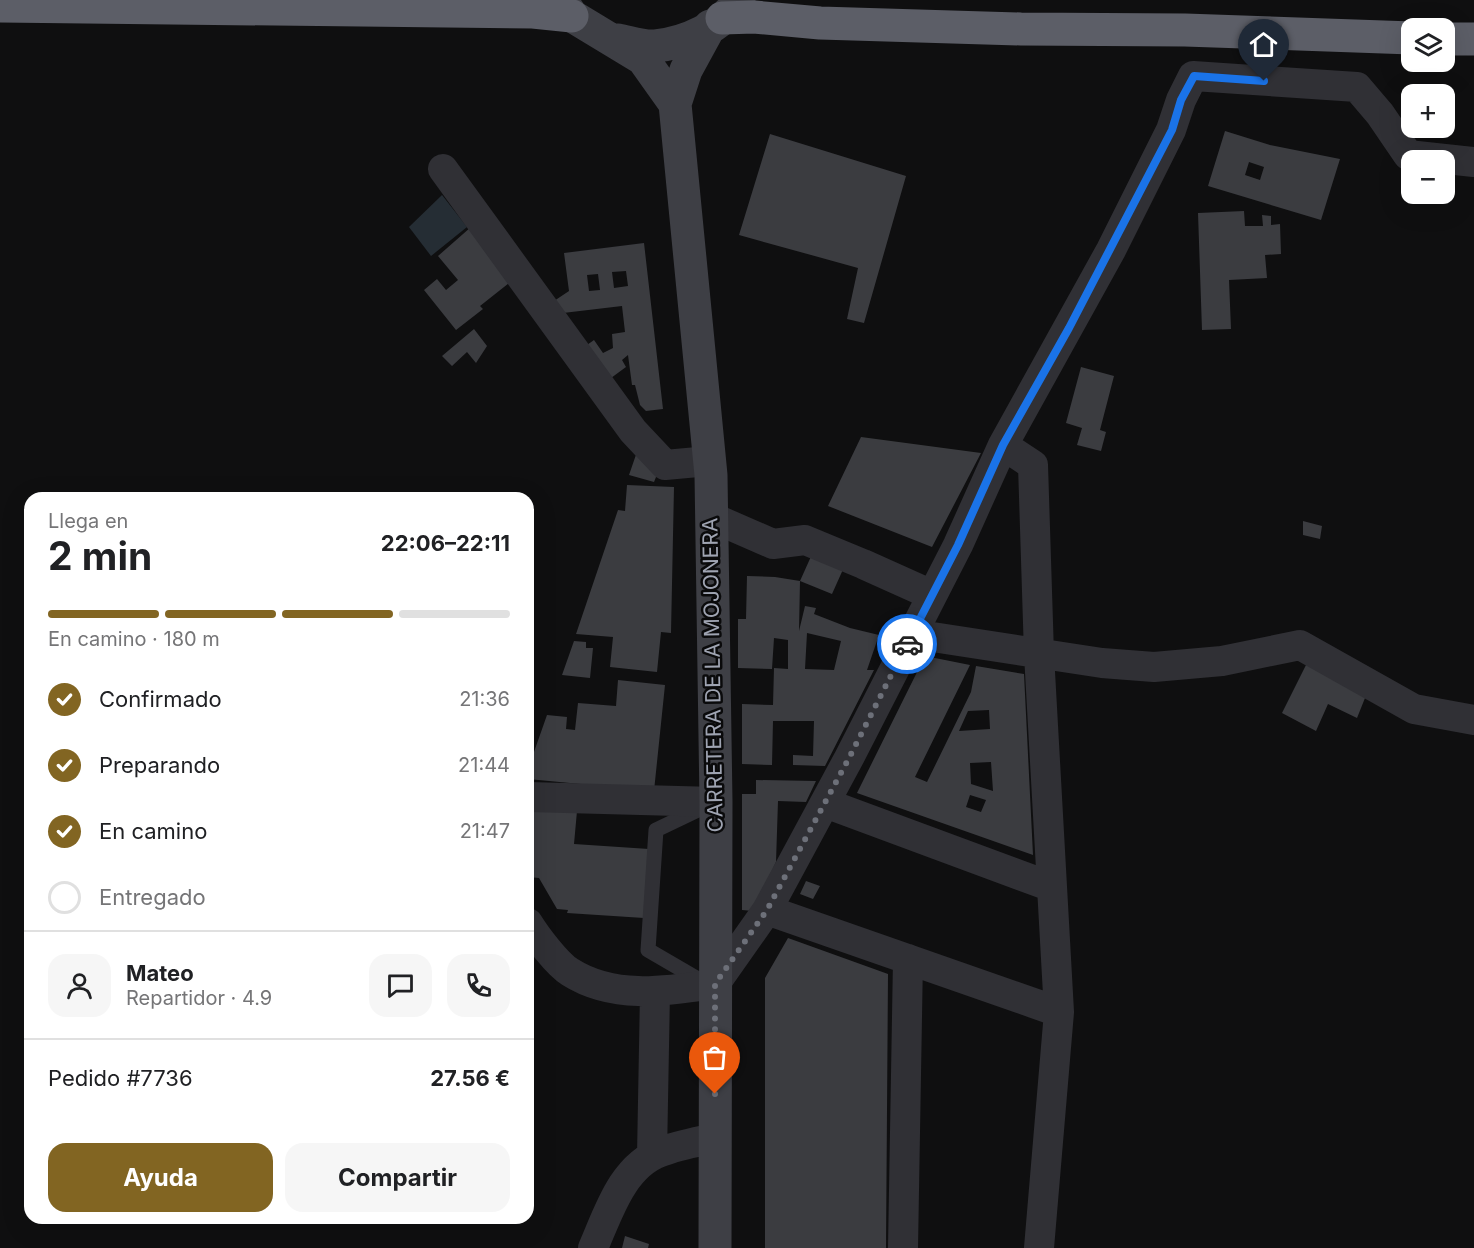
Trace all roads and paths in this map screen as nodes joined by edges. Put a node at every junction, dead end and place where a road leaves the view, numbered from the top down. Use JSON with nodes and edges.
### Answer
{"nodes":[{"id":1,"x":0,"y":6,"type":"edge"},
{"id":2,"x":567,"y":8,"type":"edge"},
{"id":3,"x":724,"y":15,"type":"edge"},
{"id":4,"x":1401,"y":38,"type":"edge"},
{"id":5,"x":610,"y":39,"type":"junction"},
{"id":6,"x":1455,"y":39,"type":"edge"},
{"id":7,"x":1474,"y":39,"type":"edge"},
{"id":8,"x":675,"y":104,"type":"junction"},
{"id":9,"x":1474,"y":162,"type":"edge"},
{"id":10,"x":443,"y":169,"type":"dead end"},
{"id":11,"x":1003,"y":445,"type":"junction"},
{"id":12,"x":709,"y":461,"type":"junction"},
{"id":13,"x":711,"y":517,"type":"junction"},
{"id":14,"x":932,"y":596,"type":"junction"},
{"id":15,"x":913,"y":634,"type":"junction"},
{"id":16,"x":1039,"y":654,"type":"junction"},
{"id":17,"x":1474,"y":720,"type":"edge"},
{"id":18,"x":534,"y":797,"type":"edge"},
{"id":19,"x":716,"y":802,"type":"junction"},
{"id":20,"x":825,"y":803,"type":"junction"},
{"id":21,"x":1052,"y":887,"type":"junction"},
{"id":22,"x":767,"y":910,"type":"junction"},
{"id":23,"x":534,"y":932,"type":"edge"},
{"id":24,"x":908,"y":959,"type":"junction"},
{"id":25,"x":712,"y":984,"type":"junction"},
{"id":26,"x":655,"y":992,"type":"junction"},
{"id":27,"x":1059,"y":1012,"type":"junction"},
{"id":28,"x":715,"y":1138,"type":"junction"},
{"id":29,"x":652,"y":1156,"type":"junction"},
{"id":30,"x":594,"y":1248,"type":"edge"},
{"id":31,"x":715,"y":1248,"type":"edge"},
{"id":32,"x":903,"y":1248,"type":"edge"},
{"id":33,"x":1039,"y":1248,"type":"edge"}],
"edges":[{"from":1,"to":2,"type":"highway"},
{"from":2,"to":5,"type":"street","name":"CARRETERA DE LA MOJONERA"},
{"from":3,"to":4,"type":"highway"},
{"from":3,"to":5,"type":"street"},
{"from":3,"to":8,"type":"street","name":"CARRETERA DE LA MOJONERA"},
{"from":5,"to":8,"type":"street","name":"CARRETERA DE LA MOJONERA"},
{"from":6,"to":7,"type":"highway"},
{"from":8,"to":12,"type":"street","name":"CARRETERA DE LA MOJONERA"},
{"from":9,"to":11,"type":"street"},
{"from":10,"to":12,"type":"street"},
{"from":11,"to":14,"type":"street"},
{"from":11,"to":16,"type":"street"},
{"from":12,"to":13,"type":"street","name":"CARRETERA DE LA MOJONERA"},
{"from":13,"to":14,"type":"street"},
{"from":13,"to":19,"type":"street","name":"CARRETERA DE LA MOJONERA"},
{"from":14,"to":15,"type":"street"},
{"from":15,"to":16,"type":"street"},
{"from":15,"to":20,"type":"street"},
{"from":16,"to":17,"type":"street"},
{"from":16,"to":21,"type":"street"},
{"from":18,"to":19,"type":"street"},
{"from":19,"to":25,"type":"street","name":"CARRETERA DE LA MOJONERA"},
{"from":19,"to":25,"type":"lane"},
{"from":20,"to":21,"type":"street"},
{"from":20,"to":22,"type":"street"},
{"from":21,"to":27,"type":"street"},
{"from":22,"to":24,"type":"street"},
{"from":22,"to":25,"type":"street"},
{"from":23,"to":26,"type":"street"},
{"from":24,"to":27,"type":"street"},
{"from":24,"to":32,"type":"street"},
{"from":25,"to":26,"type":"street"},
{"from":25,"to":28,"type":"street","name":"CARRETERA DE LA MOJONERA"},
{"from":26,"to":29,"type":"street"},
{"from":27,"to":33,"type":"street"},
{"from":28,"to":29,"type":"street"},
{"from":28,"to":31,"type":"street","name":"CARRETERA DE LA MOJONERA"},
{"from":29,"to":30,"type":"street"}]}
